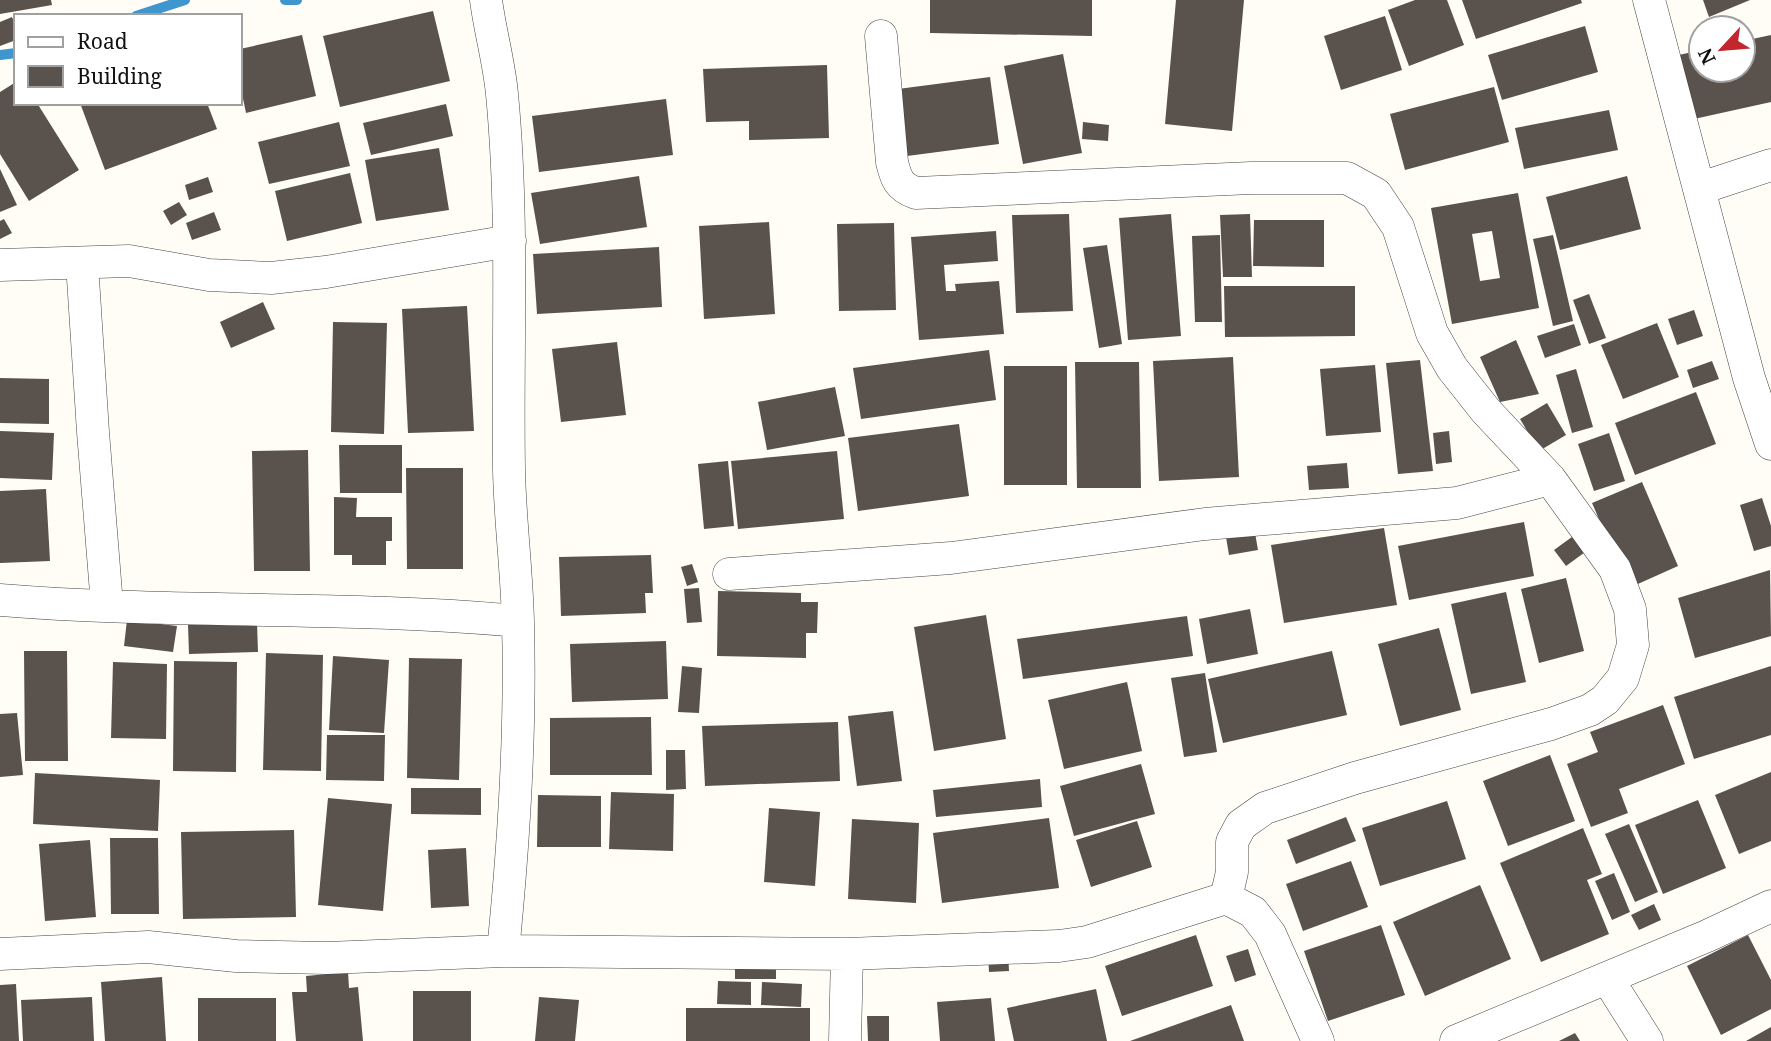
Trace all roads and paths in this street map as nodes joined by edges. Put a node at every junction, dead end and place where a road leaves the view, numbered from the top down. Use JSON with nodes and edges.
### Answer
{"nodes":[{"id":1,"x":486,"y":0,"type":"edge"},
{"id":2,"x":1649,"y":0,"type":"edge"},
{"id":3,"x":881,"y":36,"type":"dead end"},
{"id":4,"x":1771,"y":164,"type":"edge"},
{"id":5,"x":1701,"y":188,"type":"junction"},
{"id":6,"x":509,"y":241,"type":"junction"},
{"id":7,"x":82,"y":263,"type":"junction"},
{"id":8,"x":0,"y":265,"type":"edge"},
{"id":9,"x":1771,"y":444,"type":"edge"},
{"id":10,"x":1550,"y":479,"type":"junction"},
{"id":11,"x":729,"y":574,"type":"dead end"},
{"id":12,"x":0,"y":600,"type":"edge"},
{"id":13,"x":107,"y":605,"type":"junction"},
{"id":14,"x":518,"y":621,"type":"junction"},
{"id":15,"x":1226,"y":898,"type":"junction"},
{"id":16,"x":1771,"y":906,"type":"edge"},
{"id":17,"x":503,"y":951,"type":"junction"},
{"id":18,"x":0,"y":954,"type":"edge"},
{"id":19,"x":847,"y":954,"type":"junction"},
{"id":20,"x":1607,"y":978,"type":"junction"},
{"id":21,"x":845,"y":1041,"type":"edge"},
{"id":22,"x":1318,"y":1041,"type":"edge"},
{"id":23,"x":1456,"y":1041,"type":"edge"},
{"id":24,"x":1647,"y":1041,"type":"edge"}],
"edges":[{"from":1,"to":6,"type":"street"},
{"from":2,"to":5,"type":"street"},
{"from":3,"to":10,"type":"street"},
{"from":4,"to":5,"type":"street"},
{"from":5,"to":9,"type":"street"},
{"from":6,"to":7,"type":"street"},
{"from":6,"to":14,"type":"street"},
{"from":7,"to":8,"type":"street"},
{"from":7,"to":13,"type":"street"},
{"from":10,"to":11,"type":"street"},
{"from":10,"to":15,"type":"street"},
{"from":12,"to":13,"type":"street"},
{"from":13,"to":14,"type":"street"},
{"from":14,"to":17,"type":"street"},
{"from":15,"to":19,"type":"street"},
{"from":15,"to":22,"type":"street"},
{"from":16,"to":20,"type":"street"},
{"from":17,"to":18,"type":"street"},
{"from":17,"to":19,"type":"street"},
{"from":19,"to":21,"type":"street"},
{"from":20,"to":23,"type":"street"},
{"from":20,"to":24,"type":"street"}]}
